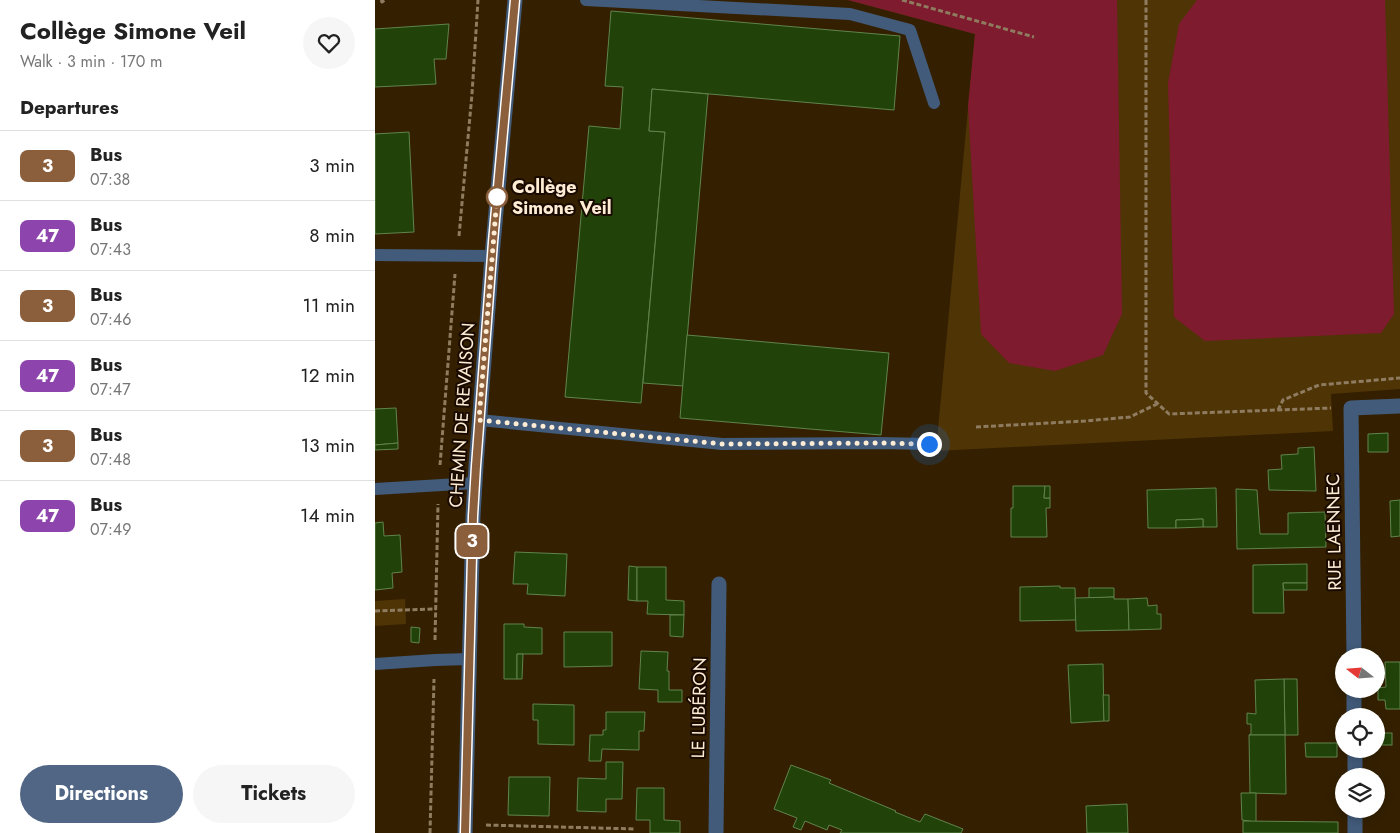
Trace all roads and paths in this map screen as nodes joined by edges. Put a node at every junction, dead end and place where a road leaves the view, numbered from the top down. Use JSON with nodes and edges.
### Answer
{"nodes":[{"id":1,"x":381,"y":0,"type":"edge"},
{"id":2,"x":385,"y":0,"type":"edge"},
{"id":3,"x":478,"y":0,"type":"edge"},
{"id":4,"x":515,"y":0,"type":"edge"},
{"id":5,"x":585,"y":0,"type":"edge"},
{"id":6,"x":902,"y":0,"type":"edge"},
{"id":7,"x":1146,"y":0,"type":"edge"},
{"id":8,"x":1034,"y":37,"type":"dead end"},
{"id":9,"x":934,"y":103,"type":"dead end"},
{"id":10,"x":375,"y":255,"type":"edge"},
{"id":11,"x":457,"y":256,"type":"junction"},
{"id":12,"x":492,"y":256,"type":"junction"},
{"id":13,"x":1400,"y":378,"type":"edge"},
{"id":14,"x":1157,"y":404,"type":"junction"},
{"id":15,"x":1400,"y":406,"type":"edge"},
{"id":16,"x":1351,"y":408,"type":"junction"},
{"id":17,"x":1278,"y":410,"type":"junction"},
{"id":18,"x":479,"y":420,"type":"junction"},
{"id":19,"x":976,"y":427,"type":"dead end"},
{"id":20,"x":929,"y":444,"type":"dead end"},
{"id":21,"x":475,"y":483,"type":"junction"},
{"id":22,"x":439,"y":485,"type":"junction"},
{"id":23,"x":375,"y":489,"type":"edge"},
{"id":24,"x":719,"y":584,"type":"dead end"},
{"id":25,"x":436,"y":609,"type":"junction"},
{"id":26,"x":375,"y":611,"type":"edge"},
{"id":27,"x":1354,"y":648,"type":"edge"},
{"id":28,"x":469,"y":659,"type":"junction"},
{"id":29,"x":435,"y":660,"type":"junction"},
{"id":30,"x":375,"y":664,"type":"edge"},
{"id":31,"x":1355,"y":818,"type":"edge"},
{"id":32,"x":465,"y":829,"type":"edge"},
{"id":33,"x":635,"y":829,"type":"dead end"},
{"id":34,"x":431,"y":833,"type":"edge"},
{"id":35,"x":716,"y":833,"type":"edge"},
{"id":36,"x":1355,"y":833,"type":"edge"}],
"edges":[{"from":1,"to":2,"type":"path"},
{"from":3,"to":11,"type":"path"},
{"from":4,"to":12,"type":"street","name":"CHEMIN DE REVAISON"},
{"from":5,"to":9,"type":"lane"},
{"from":6,"to":8,"type":"path"},
{"from":7,"to":14,"type":"path"},
{"from":10,"to":11,"type":"lane"},
{"from":11,"to":12,"type":"lane"},
{"from":11,"to":22,"type":"path"},
{"from":12,"to":18,"type":"street","name":"CHEMIN DE REVAISON"},
{"from":13,"to":17,"type":"path"},
{"from":14,"to":17,"type":"path"},
{"from":14,"to":19,"type":"path"},
{"from":15,"to":16,"type":"street"},
{"from":16,"to":17,"type":"path"},
{"from":16,"to":27,"type":"street","name":"RUE LAENNEC"},
{"from":18,"to":20,"type":"lane"},
{"from":18,"to":21,"type":"street","name":"CHEMIN DE REVAISON"},
{"from":21,"to":22,"type":"lane"},
{"from":21,"to":28,"type":"street","name":"CHEMIN DE REVAISON"},
{"from":22,"to":23,"type":"lane"},
{"from":22,"to":25,"type":"path"},
{"from":24,"to":35,"type":"street","name":"LE LUBÉRON"},
{"from":25,"to":26,"type":"path"},
{"from":25,"to":29,"type":"path"},
{"from":28,"to":29,"type":"lane"},
{"from":28,"to":32,"type":"street","name":"CHEMIN DE REVAISON"},
{"from":29,"to":30,"type":"lane"},
{"from":29,"to":34,"type":"path"},
{"from":31,"to":36,"type":"street"},
{"from":32,"to":33,"type":"path"}]}
